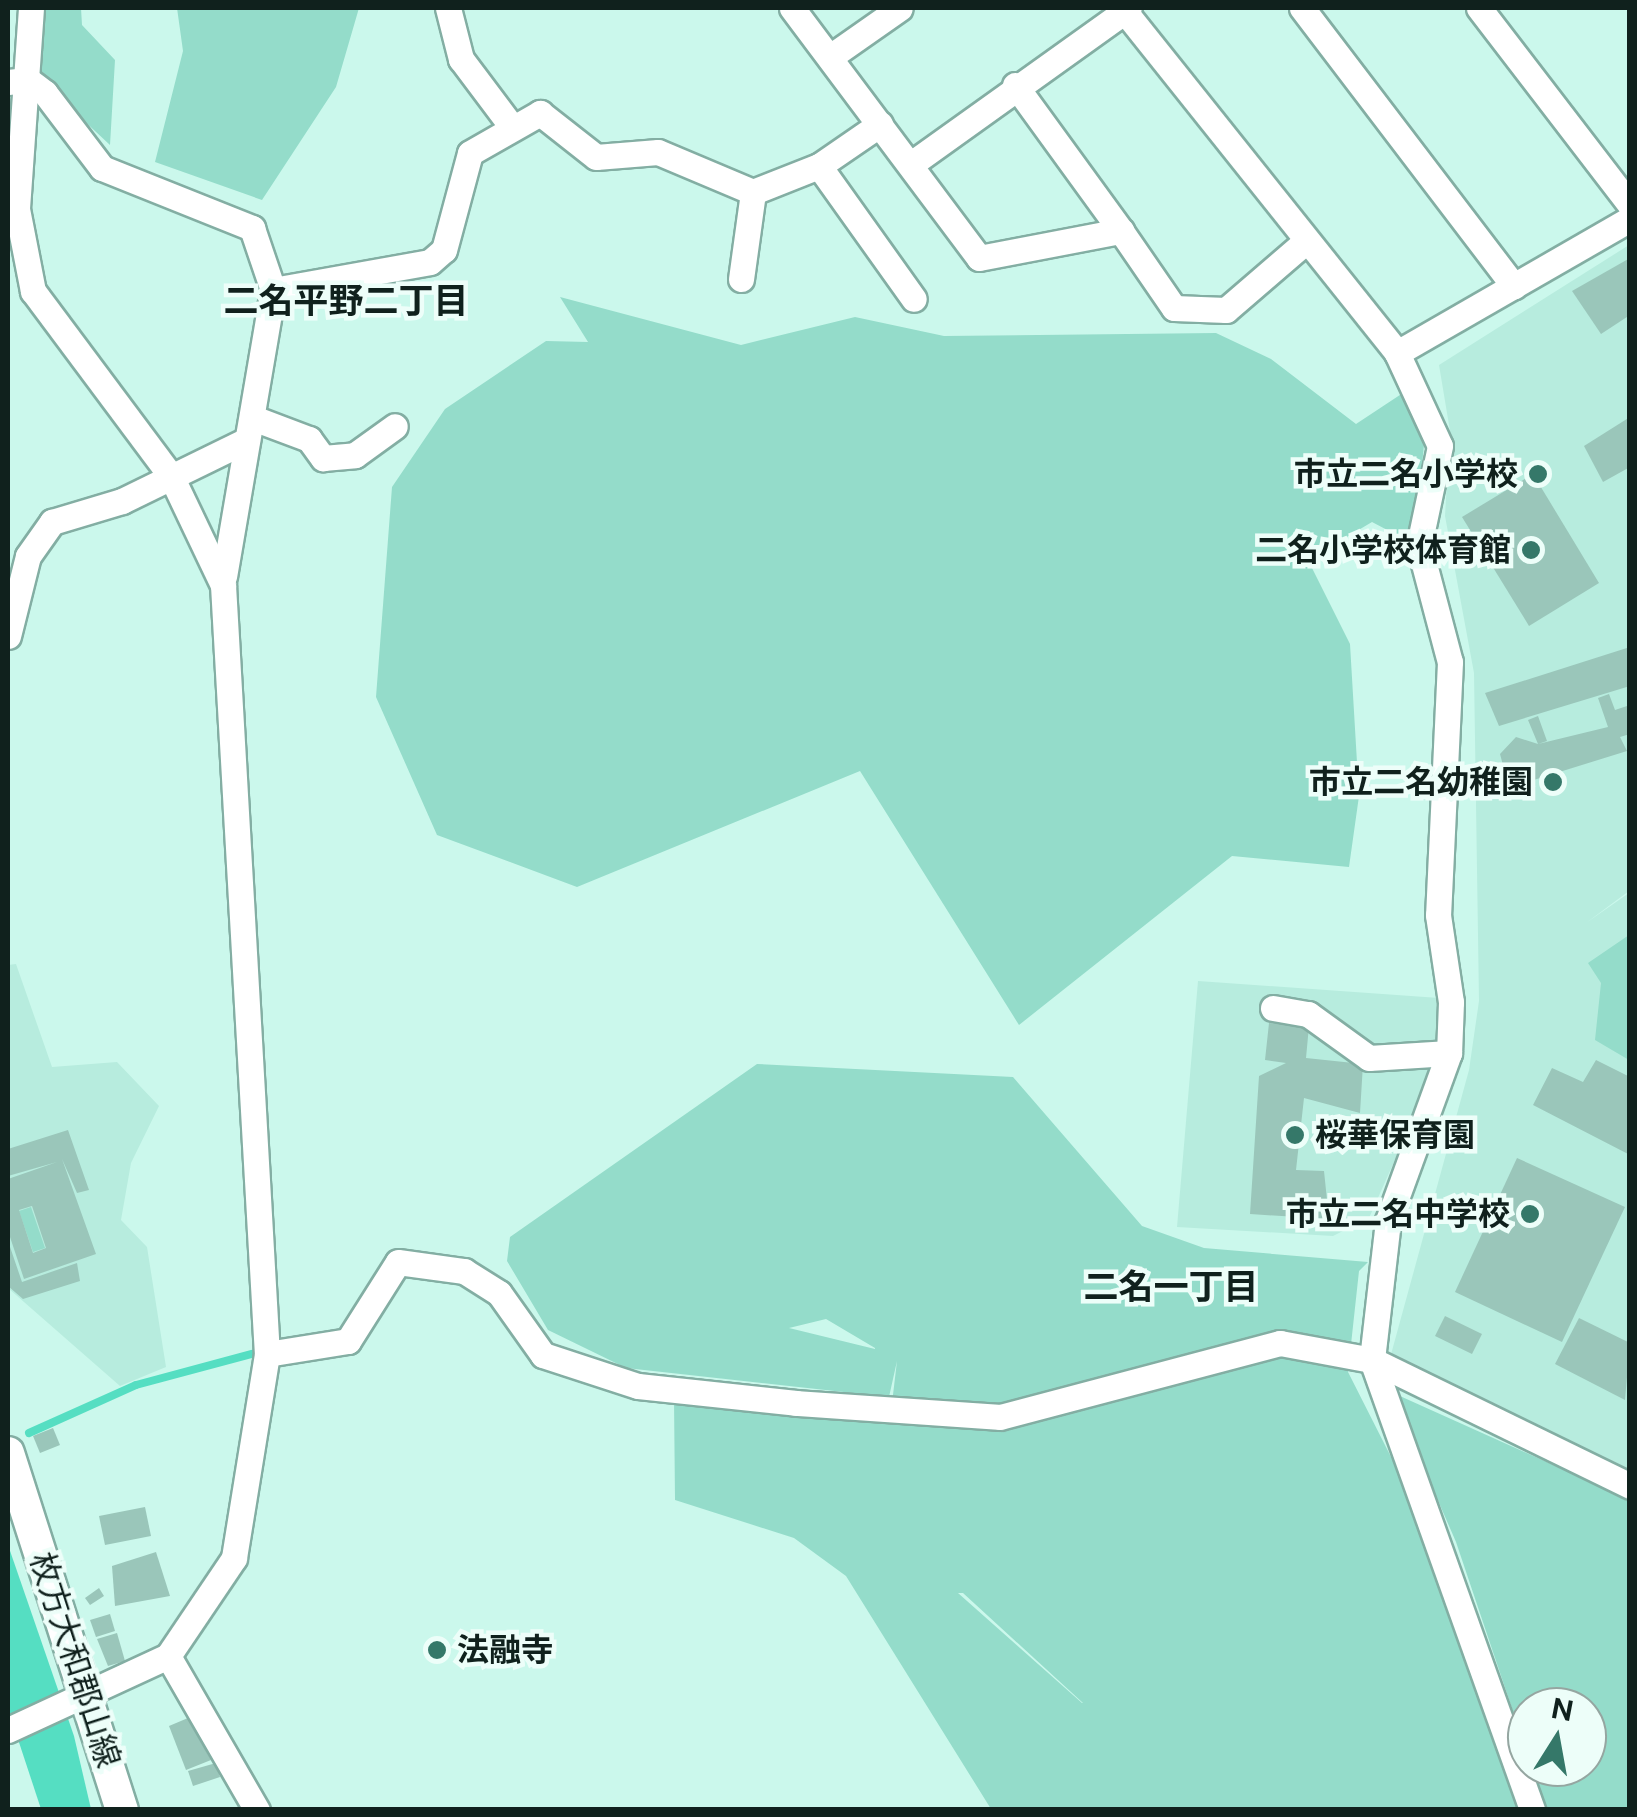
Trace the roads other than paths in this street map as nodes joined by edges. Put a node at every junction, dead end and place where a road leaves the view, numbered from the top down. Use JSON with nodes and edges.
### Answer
{"nodes":[{"id":1,"x":30,"y":8,"type":"edge"},
{"id":2,"x":448,"y":8,"type":"edge"},
{"id":3,"x":792,"y":8,"type":"edge"},
{"id":4,"x":900,"y":8,"type":"edge"},
{"id":5,"x":1125,"y":8,"type":"edge"},
{"id":6,"x":1302,"y":8,"type":"edge"},
{"id":7,"x":1478,"y":8,"type":"edge"},
{"id":8,"x":830,"y":57,"type":"junction"},
{"id":9,"x":18,"y":81,"type":"edge"},
{"id":10,"x":1016,"y":85,"type":"junction"},
{"id":11,"x":509,"y":122,"type":"junction"},
{"id":12,"x":880,"y":124,"type":"junction"},
{"id":13,"x":914,"y":162,"type":"junction"},
{"id":14,"x":819,"y":166,"type":"junction"},
{"id":15,"x":753,"y":192,"type":"junction"},
{"id":16,"x":1630,"y":205,"type":"edge"},
{"id":17,"x":1630,"y":219,"type":"edge"},
{"id":18,"x":1120,"y":231,"type":"junction"},
{"id":19,"x":1304,"y":243,"type":"junction"},
{"id":20,"x":741,"y":278,"type":"dead end"},
{"id":21,"x":1514,"y":286,"type":"junction"},
{"id":22,"x":273,"y":290,"type":"junction"},
{"id":23,"x":914,"y":300,"type":"dead end"},
{"id":24,"x":1397,"y":353,"type":"junction"},
{"id":25,"x":395,"y":426,"type":"dead end"},
{"id":26,"x":250,"y":429,"type":"junction"},
{"id":27,"x":172,"y":476,"type":"junction"},
{"id":28,"x":223,"y":585,"type":"junction"},
{"id":29,"x":8,"y":636,"type":"edge"},
{"id":30,"x":1272,"y":1008,"type":"dead end"},
{"id":31,"x":1450,"y":1053,"type":"junction"},
{"id":32,"x":268,"y":1354,"type":"junction"},
{"id":33,"x":1372,"y":1360,"type":"junction"},
{"id":34,"x":8,"y":1454,"type":"edge"},
{"id":35,"x":1630,"y":1486,"type":"edge"},
{"id":36,"x":168,"y":1656,"type":"junction"},
{"id":37,"x":81,"y":1699,"type":"junction"},
{"id":38,"x":8,"y":1730,"type":"edge"},
{"id":39,"x":122,"y":1810,"type":"edge"},
{"id":40,"x":257,"y":1810,"type":"edge"},
{"id":41,"x":1532,"y":1810,"type":"edge"}],
"edges":[{"from":1,"to":9,"type":"street"},
{"from":2,"to":11,"type":"street"},
{"from":3,"to":8,"type":"street"},
{"from":4,"to":8,"type":"street"},
{"from":5,"to":10,"type":"street"},
{"from":5,"to":19,"type":"street"},
{"from":6,"to":21,"type":"street"},
{"from":7,"to":16,"type":"street"},
{"from":8,"to":12,"type":"street"},
{"from":9,"to":22,"type":"street"},
{"from":9,"to":27,"type":"street"},
{"from":10,"to":13,"type":"street"},
{"from":10,"to":18,"type":"street"},
{"from":11,"to":15,"type":"street"},
{"from":11,"to":22,"type":"street"},
{"from":12,"to":13,"type":"street"},
{"from":12,"to":14,"type":"street"},
{"from":13,"to":18,"type":"street"},
{"from":14,"to":15,"type":"street"},
{"from":14,"to":23,"type":"street"},
{"from":15,"to":20,"type":"street"},
{"from":17,"to":21,"type":"street"},
{"from":18,"to":19,"type":"street"},
{"from":19,"to":24,"type":"street"},
{"from":21,"to":24,"type":"street"},
{"from":22,"to":26,"type":"street"},
{"from":24,"to":31,"type":"street"},
{"from":25,"to":26,"type":"street"},
{"from":26,"to":27,"type":"street"},
{"from":26,"to":28,"type":"street"},
{"from":27,"to":28,"type":"street"},
{"from":27,"to":29,"type":"street"},
{"from":28,"to":32,"type":"street"},
{"from":30,"to":31,"type":"street"},
{"from":31,"to":33,"type":"street"},
{"from":32,"to":33,"type":"street"},
{"from":32,"to":36,"type":"street"},
{"from":33,"to":35,"type":"street"},
{"from":33,"to":41,"type":"street"},
{"from":34,"to":37,"type":"main road","name":"枚方大和郡山線"},
{"from":36,"to":37,"type":"street"},
{"from":36,"to":40,"type":"street"},
{"from":37,"to":38,"type":"street"},
{"from":37,"to":39,"type":"main road","name":"枚方大和郡山線"}]}
